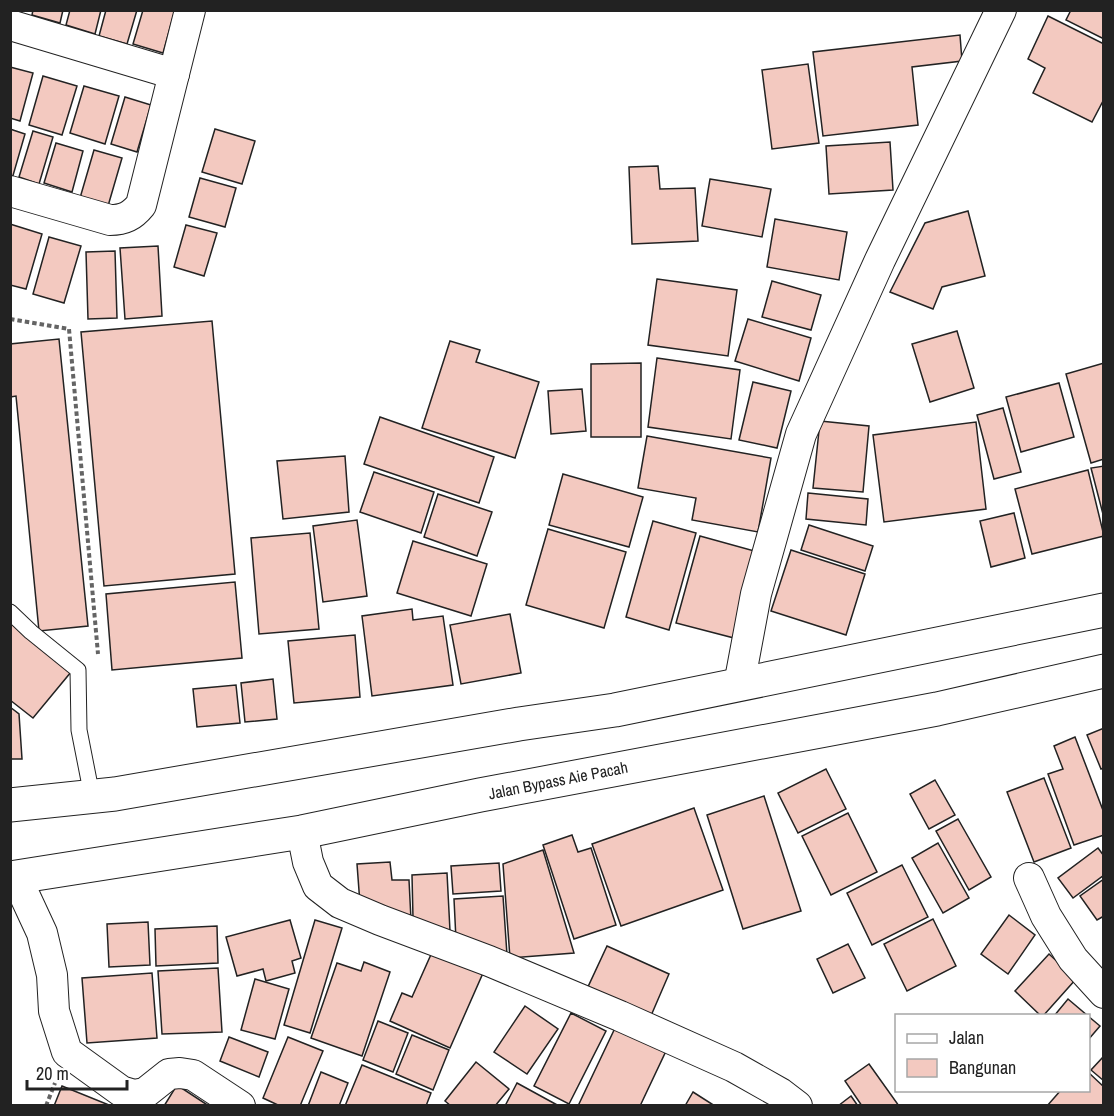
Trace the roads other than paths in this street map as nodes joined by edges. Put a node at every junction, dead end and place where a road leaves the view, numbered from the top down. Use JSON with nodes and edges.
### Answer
{"nodes":[{"id":1,"x":190,"y":10,"type":"edge"},
{"id":2,"x":1001,"y":10,"type":"edge"},
{"id":3,"x":10,"y":25,"type":"edge"},
{"id":4,"x":174,"y":74,"type":"junction"},
{"id":5,"x":10,"y":191,"type":"edge"},
{"id":6,"x":1104,"y":610,"type":"edge"},
{"id":7,"x":10,"y":612,"type":"edge"},
{"id":8,"x":1104,"y":671,"type":"edge"},
{"id":9,"x":739,"y":685,"type":"junction"},
{"id":10,"x":92,"y":796,"type":"junction"},
{"id":11,"x":10,"y":805,"type":"edge"},
{"id":12,"x":302,"y":832,"type":"junction"},
{"id":13,"x":12,"y":874,"type":"edge"},
{"id":14,"x":1029,"y":878,"type":"dead end"},
{"id":15,"x":1104,"y":993,"type":"edge"},
{"id":16,"x":240,"y":1106,"type":"edge"},
{"id":17,"x":798,"y":1106,"type":"edge"}],
"edges":[{"from":1,"to":4,"type":"street"},
{"from":2,"to":9,"type":"street"},
{"from":3,"to":4,"type":"street"},
{"from":4,"to":5,"type":"street"},
{"from":6,"to":9,"type":"highway"},
{"from":7,"to":10,"type":"lane"},
{"from":8,"to":12,"type":"highway","name":"Jalan Bypass Aie Pacah"},
{"from":9,"to":10,"type":"highway"},
{"from":10,"to":11,"type":"highway"},
{"from":12,"to":13,"type":"highway","name":"Jalan Bypass Aie Pacah"},
{"from":12,"to":17,"type":"street"},
{"from":13,"to":16,"type":"street"},
{"from":14,"to":15,"type":"street"}]}
